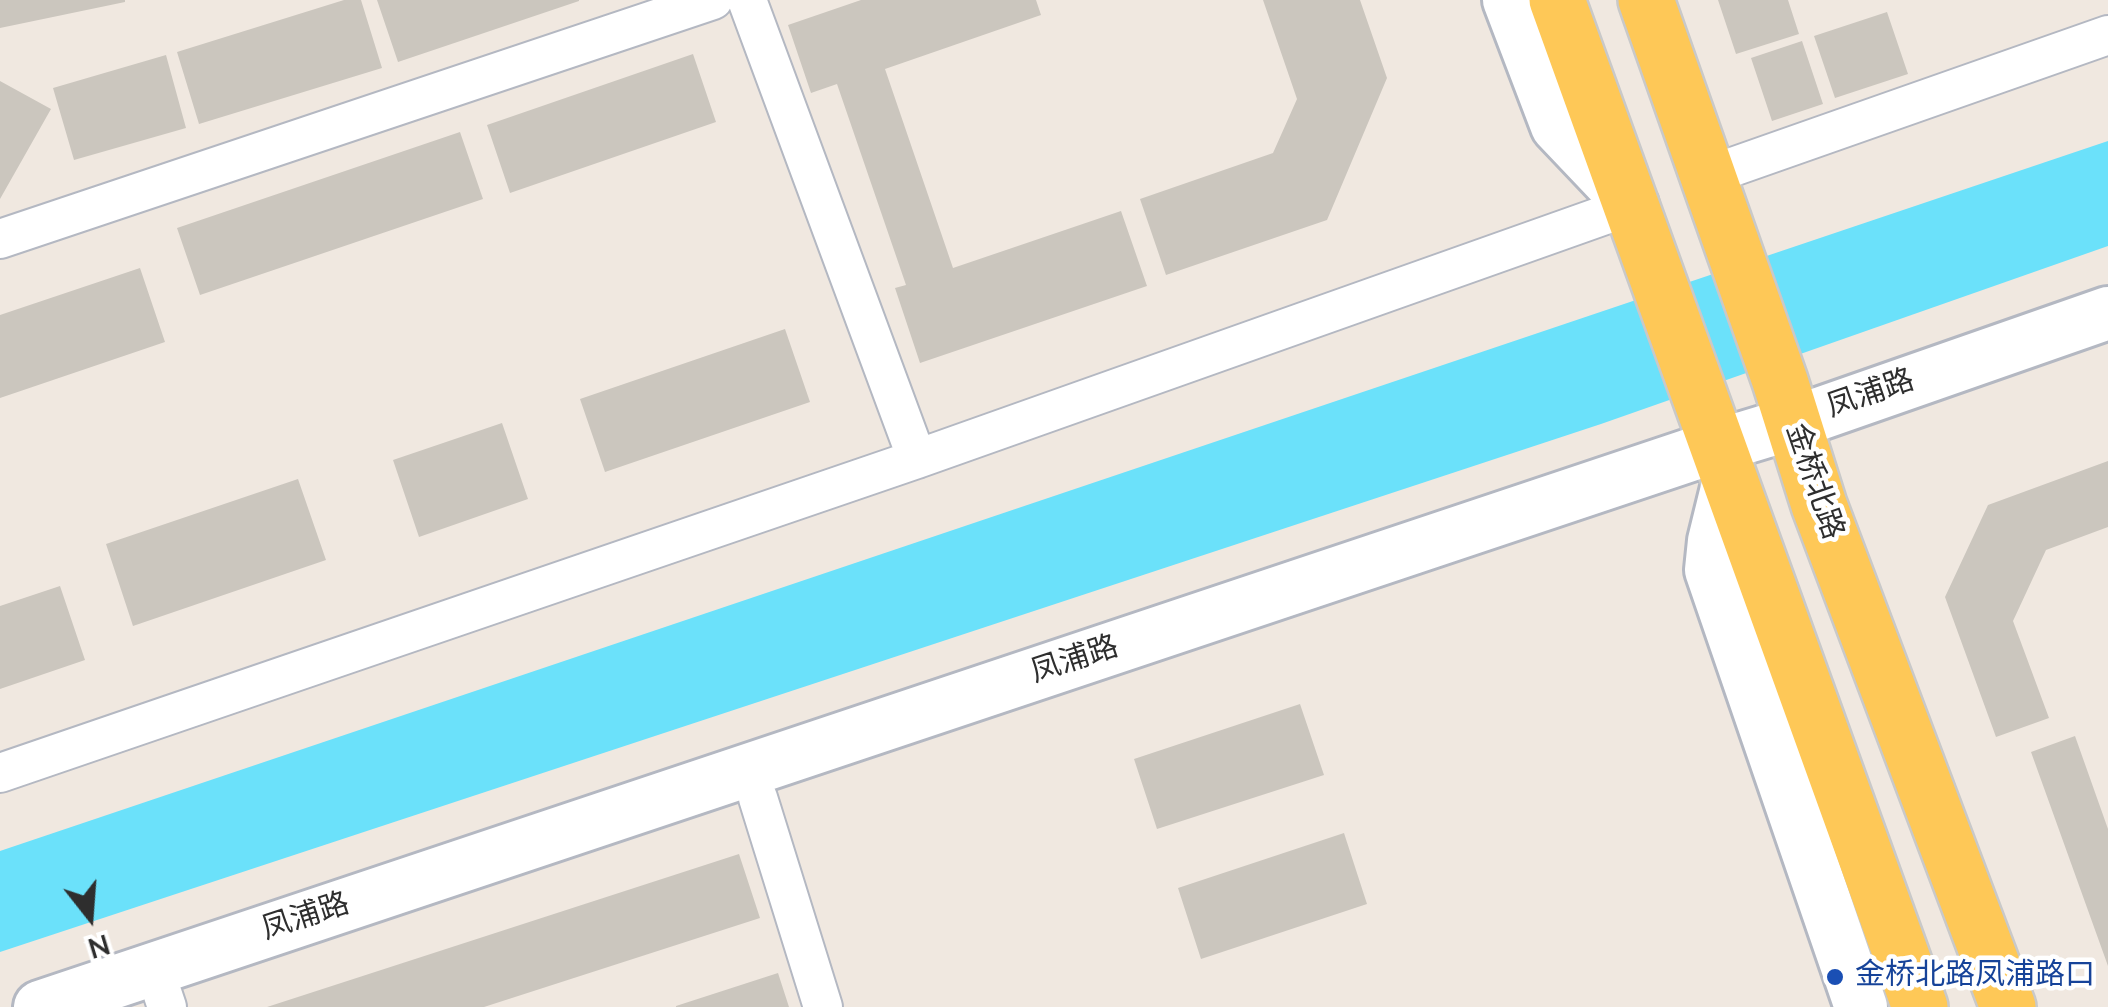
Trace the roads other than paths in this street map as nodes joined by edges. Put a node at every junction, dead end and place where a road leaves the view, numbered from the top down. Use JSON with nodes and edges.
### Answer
{"nodes":[{"id":1,"x":713,"y":0,"type":"edge"},
{"id":2,"x":747,"y":0,"type":"edge"},
{"id":3,"x":1509,"y":0,"type":"edge"},
{"id":4,"x":1557,"y":0,"type":"edge"},
{"id":5,"x":1646,"y":0,"type":"edge"},
{"id":6,"x":2108,"y":35,"type":"edge"},
{"id":7,"x":1707,"y":176,"type":"junction"},
{"id":8,"x":1641,"y":230,"type":"junction"},
{"id":9,"x":0,"y":239,"type":"edge"},
{"id":10,"x":2108,"y":313,"type":"edge"},
{"id":11,"x":2108,"y":347,"type":"edge"},
{"id":12,"x":1792,"y":419,"type":"junction"},
{"id":13,"x":1716,"y":443,"type":"junction"},
{"id":14,"x":917,"y":459,"type":"junction"},
{"id":15,"x":0,"y":774,"type":"edge"},
{"id":16,"x":758,"y":798,"type":"junction"},
{"id":17,"x":1999,"y":984,"type":"edge"},
{"id":18,"x":152,"y":1003,"type":"edge"},
{"id":19,"x":40,"y":1007,"type":"edge"},
{"id":20,"x":822,"y":1007,"type":"edge"},
{"id":21,"x":1861,"y":1007,"type":"edge"},
{"id":22,"x":1920,"y":1007,"type":"edge"},
{"id":23,"x":2026,"y":1007,"type":"edge"}],
"edges":[{"from":1,"to":9,"type":"street"},
{"from":2,"to":14,"type":"street"},
{"from":3,"to":8,"type":"street"},
{"from":4,"to":8,"type":"main road"},
{"from":5,"to":7,"type":"main road","name":"金桥北路"},
{"from":6,"to":7,"type":"street"},
{"from":7,"to":12,"type":"main road","name":"金桥北路"},
{"from":8,"to":13,"type":"main road"},
{"from":8,"to":14,"type":"street"},
{"from":10,"to":12,"type":"street","name":"凤浦路"},
{"from":11,"to":12,"type":"street","name":"凤浦路"},
{"from":12,"to":13,"type":"street","name":"凤浦路"},
{"from":12,"to":17,"type":"main road","name":"金桥北路"},
{"from":13,"to":16,"type":"street","name":"凤浦路"},
{"from":13,"to":19,"type":"street","name":"凤浦路"},
{"from":13,"to":21,"type":"street"},
{"from":13,"to":22,"type":"main road"},
{"from":14,"to":15,"type":"street"},
{"from":16,"to":18,"type":"street","name":"凤浦路"},
{"from":16,"to":20,"type":"street"},
{"from":17,"to":23,"type":"street","name":"金桥北路"}]}
